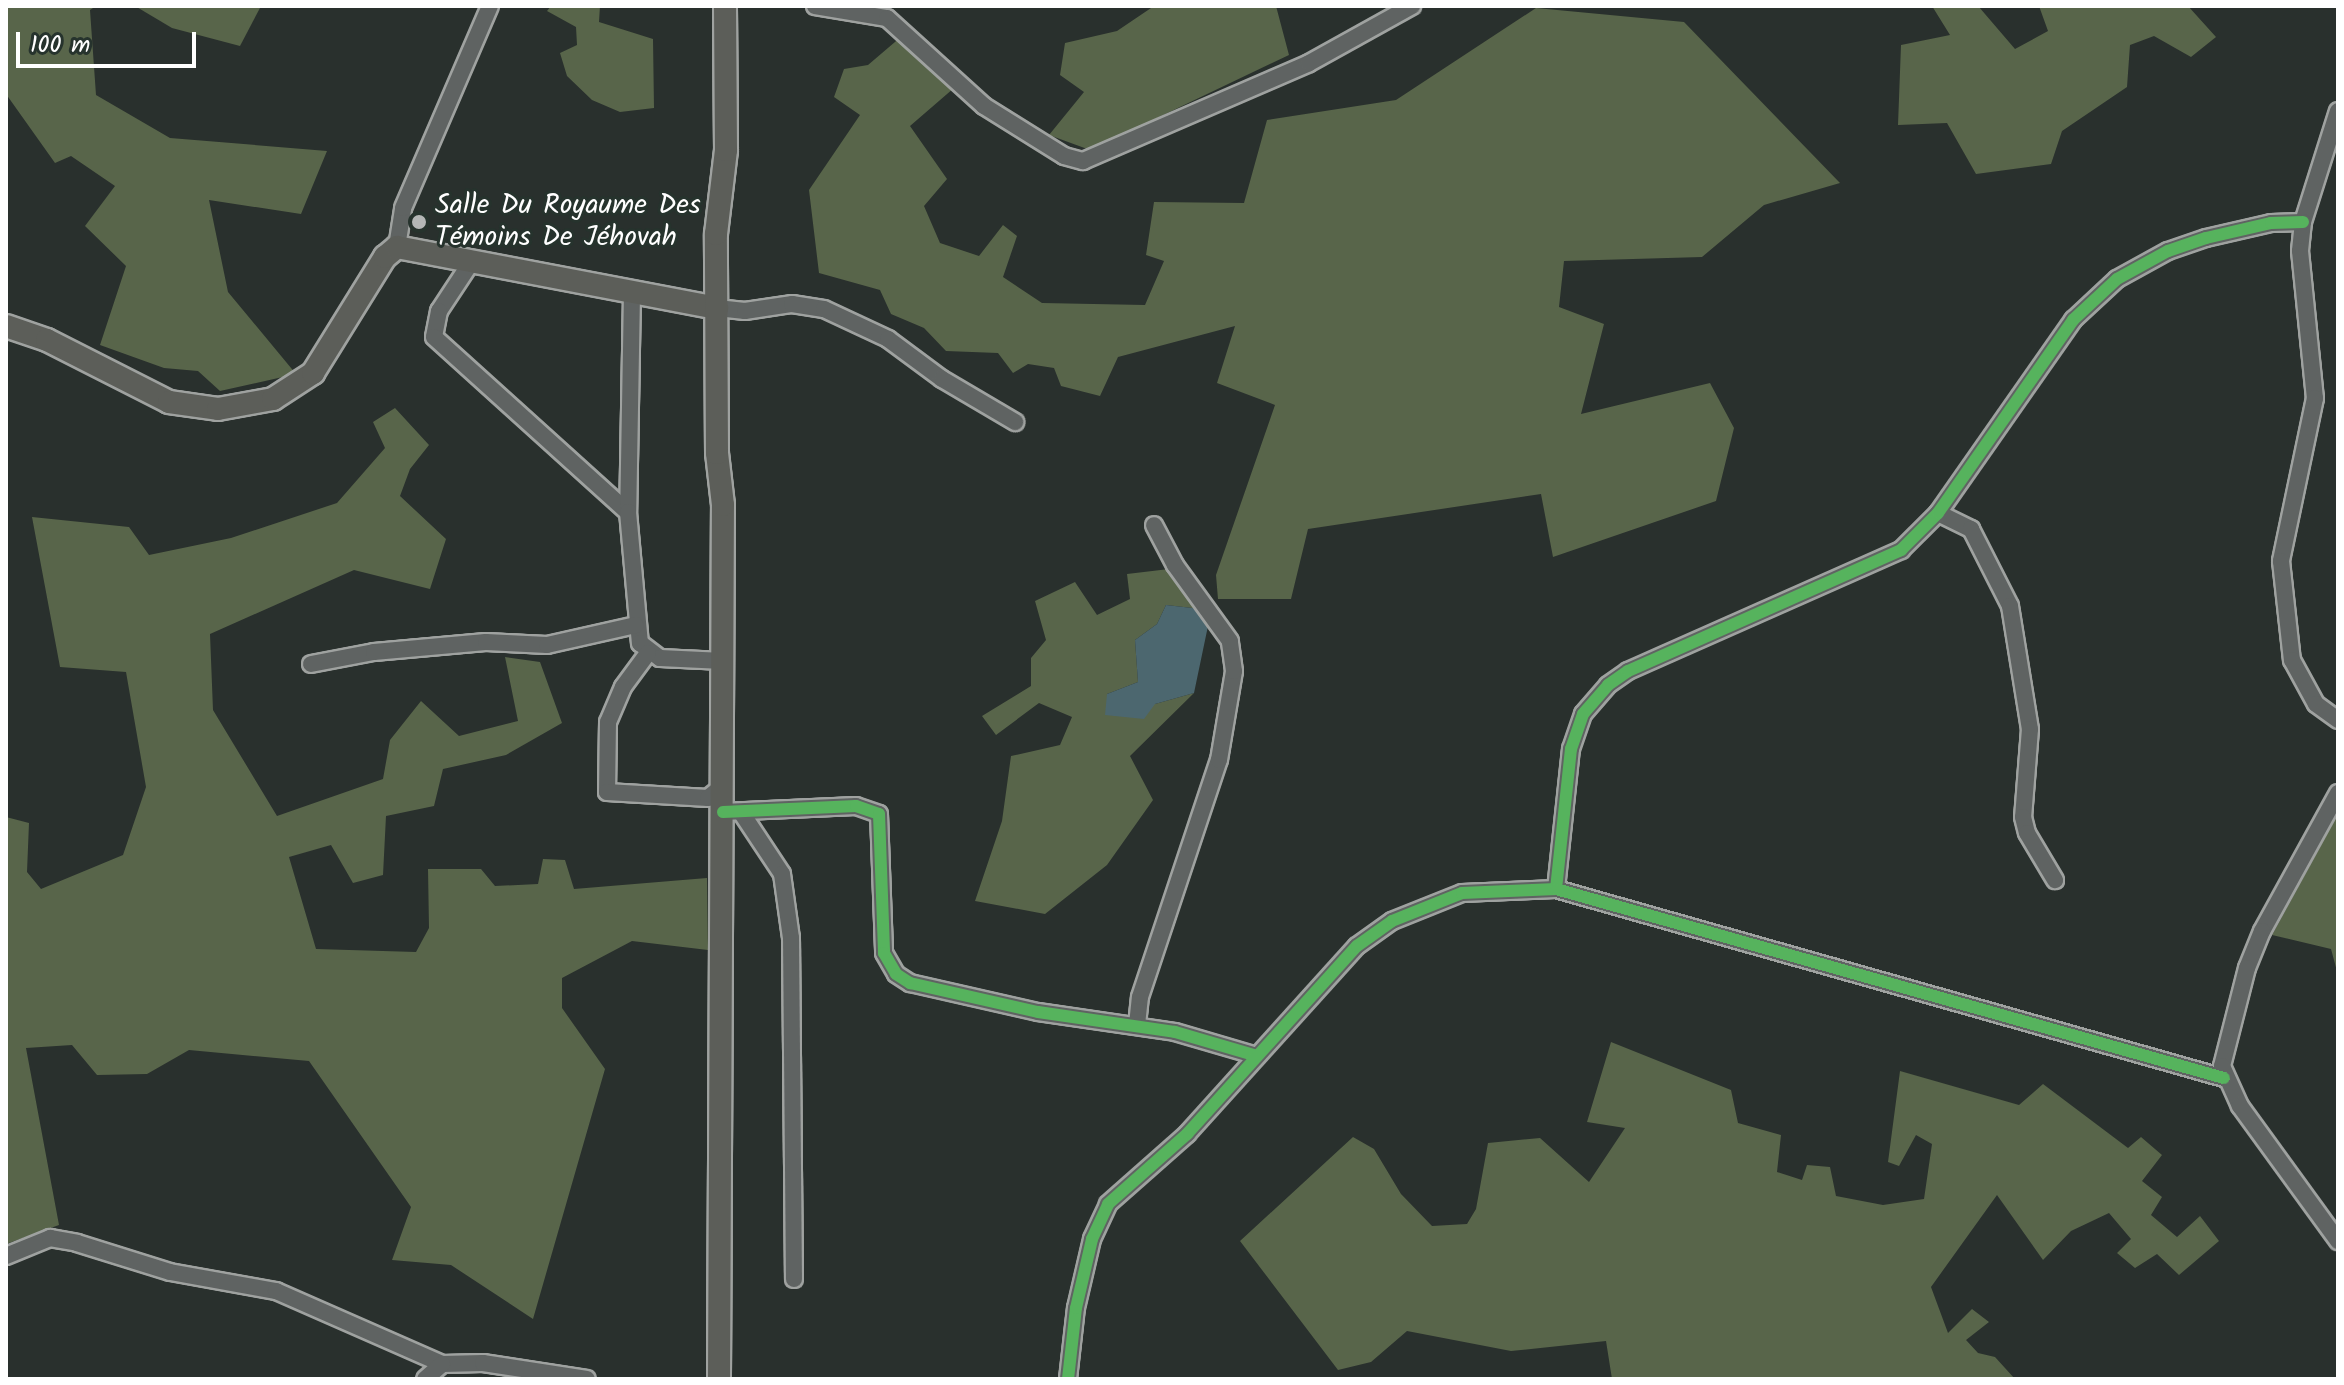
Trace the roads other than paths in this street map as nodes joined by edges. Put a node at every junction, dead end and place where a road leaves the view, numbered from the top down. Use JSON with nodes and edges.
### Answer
{"nodes":[{"id":1,"x":490,"y":6,"type":"edge"},
{"id":2,"x":725,"y":6,"type":"edge"},
{"id":3,"x":815,"y":6,"type":"edge"},
{"id":4,"x":1412,"y":6,"type":"edge"},
{"id":5,"x":2338,"y":111,"type":"edge"},
{"id":6,"x":2303,"y":222,"type":"junction"},
{"id":7,"x":397,"y":247,"type":"junction"},
{"id":8,"x":472,"y":261,"type":"junction"},
{"id":9,"x":632,"y":293,"type":"junction"},
{"id":10,"x":717,"y":308,"type":"junction"},
{"id":11,"x":6,"y":326,"type":"edge"},
{"id":12,"x":1015,"y":422,"type":"dead end"},
{"id":13,"x":628,"y":512,"type":"junction"},
{"id":14,"x":1938,"y":513,"type":"junction"},
{"id":15,"x":1154,"y":525,"type":"dead end"},
{"id":16,"x":636,"y":625,"type":"junction"},
{"id":17,"x":648,"y":653,"type":"junction"},
{"id":18,"x":723,"y":661,"type":"junction"},
{"id":19,"x":311,"y":664,"type":"dead end"},
{"id":20,"x":2338,"y":720,"type":"edge"},
{"id":21,"x":723,"y":786,"type":"junction"},
{"id":22,"x":2338,"y":793,"type":"edge"},
{"id":23,"x":732,"y":812,"type":"junction"},
{"id":24,"x":2055,"y":880,"type":"dead end"},
{"id":25,"x":1556,"y":889,"type":"junction"},
{"id":26,"x":1137,"y":1025,"type":"junction"},
{"id":27,"x":1257,"y":1056,"type":"junction"},
{"id":28,"x":2224,"y":1078,"type":"junction"},
{"id":29,"x":2338,"y":1241,"type":"edge"},
{"id":30,"x":6,"y":1256,"type":"edge"},
{"id":31,"x":794,"y":1279,"type":"dead end"},
{"id":32,"x":442,"y":1364,"type":"junction"},
{"id":33,"x":425,"y":1379,"type":"edge"},
{"id":34,"x":587,"y":1379,"type":"edge"},
{"id":35,"x":719,"y":1379,"type":"edge"},
{"id":36,"x":1068,"y":1379,"type":"edge"}],
"edges":[{"from":1,"to":7,"type":"street"},
{"from":2,"to":10,"type":"main road"},
{"from":3,"to":4,"type":"street"},
{"from":5,"to":6,"type":"street"},
{"from":6,"to":14,"type":"street"},
{"from":6,"to":20,"type":"street"},
{"from":7,"to":8,"type":"main road"},
{"from":7,"to":11,"type":"main road"},
{"from":8,"to":9,"type":"main road"},
{"from":8,"to":13,"type":"street"},
{"from":9,"to":10,"type":"main road"},
{"from":9,"to":13,"type":"street"},
{"from":10,"to":12,"type":"street"},
{"from":10,"to":18,"type":"main road"},
{"from":13,"to":16,"type":"street"},
{"from":14,"to":24,"type":"street"},
{"from":14,"to":25,"type":"street"},
{"from":15,"to":26,"type":"street"},
{"from":16,"to":17,"type":"street"},
{"from":16,"to":19,"type":"street"},
{"from":17,"to":18,"type":"street"},
{"from":17,"to":21,"type":"street"},
{"from":18,"to":21,"type":"main road"},
{"from":21,"to":23,"type":"main road"},
{"from":22,"to":28,"type":"street"},
{"from":23,"to":26,"type":"street"},
{"from":23,"to":31,"type":"street"},
{"from":23,"to":35,"type":"main road"},
{"from":25,"to":27,"type":"street"},
{"from":25,"to":28,"type":"street"},
{"from":26,"to":27,"type":"street"},
{"from":27,"to":36,"type":"street"},
{"from":28,"to":29,"type":"street"},
{"from":30,"to":32,"type":"street"},
{"from":32,"to":33,"type":"street"},
{"from":32,"to":34,"type":"street"}]}
